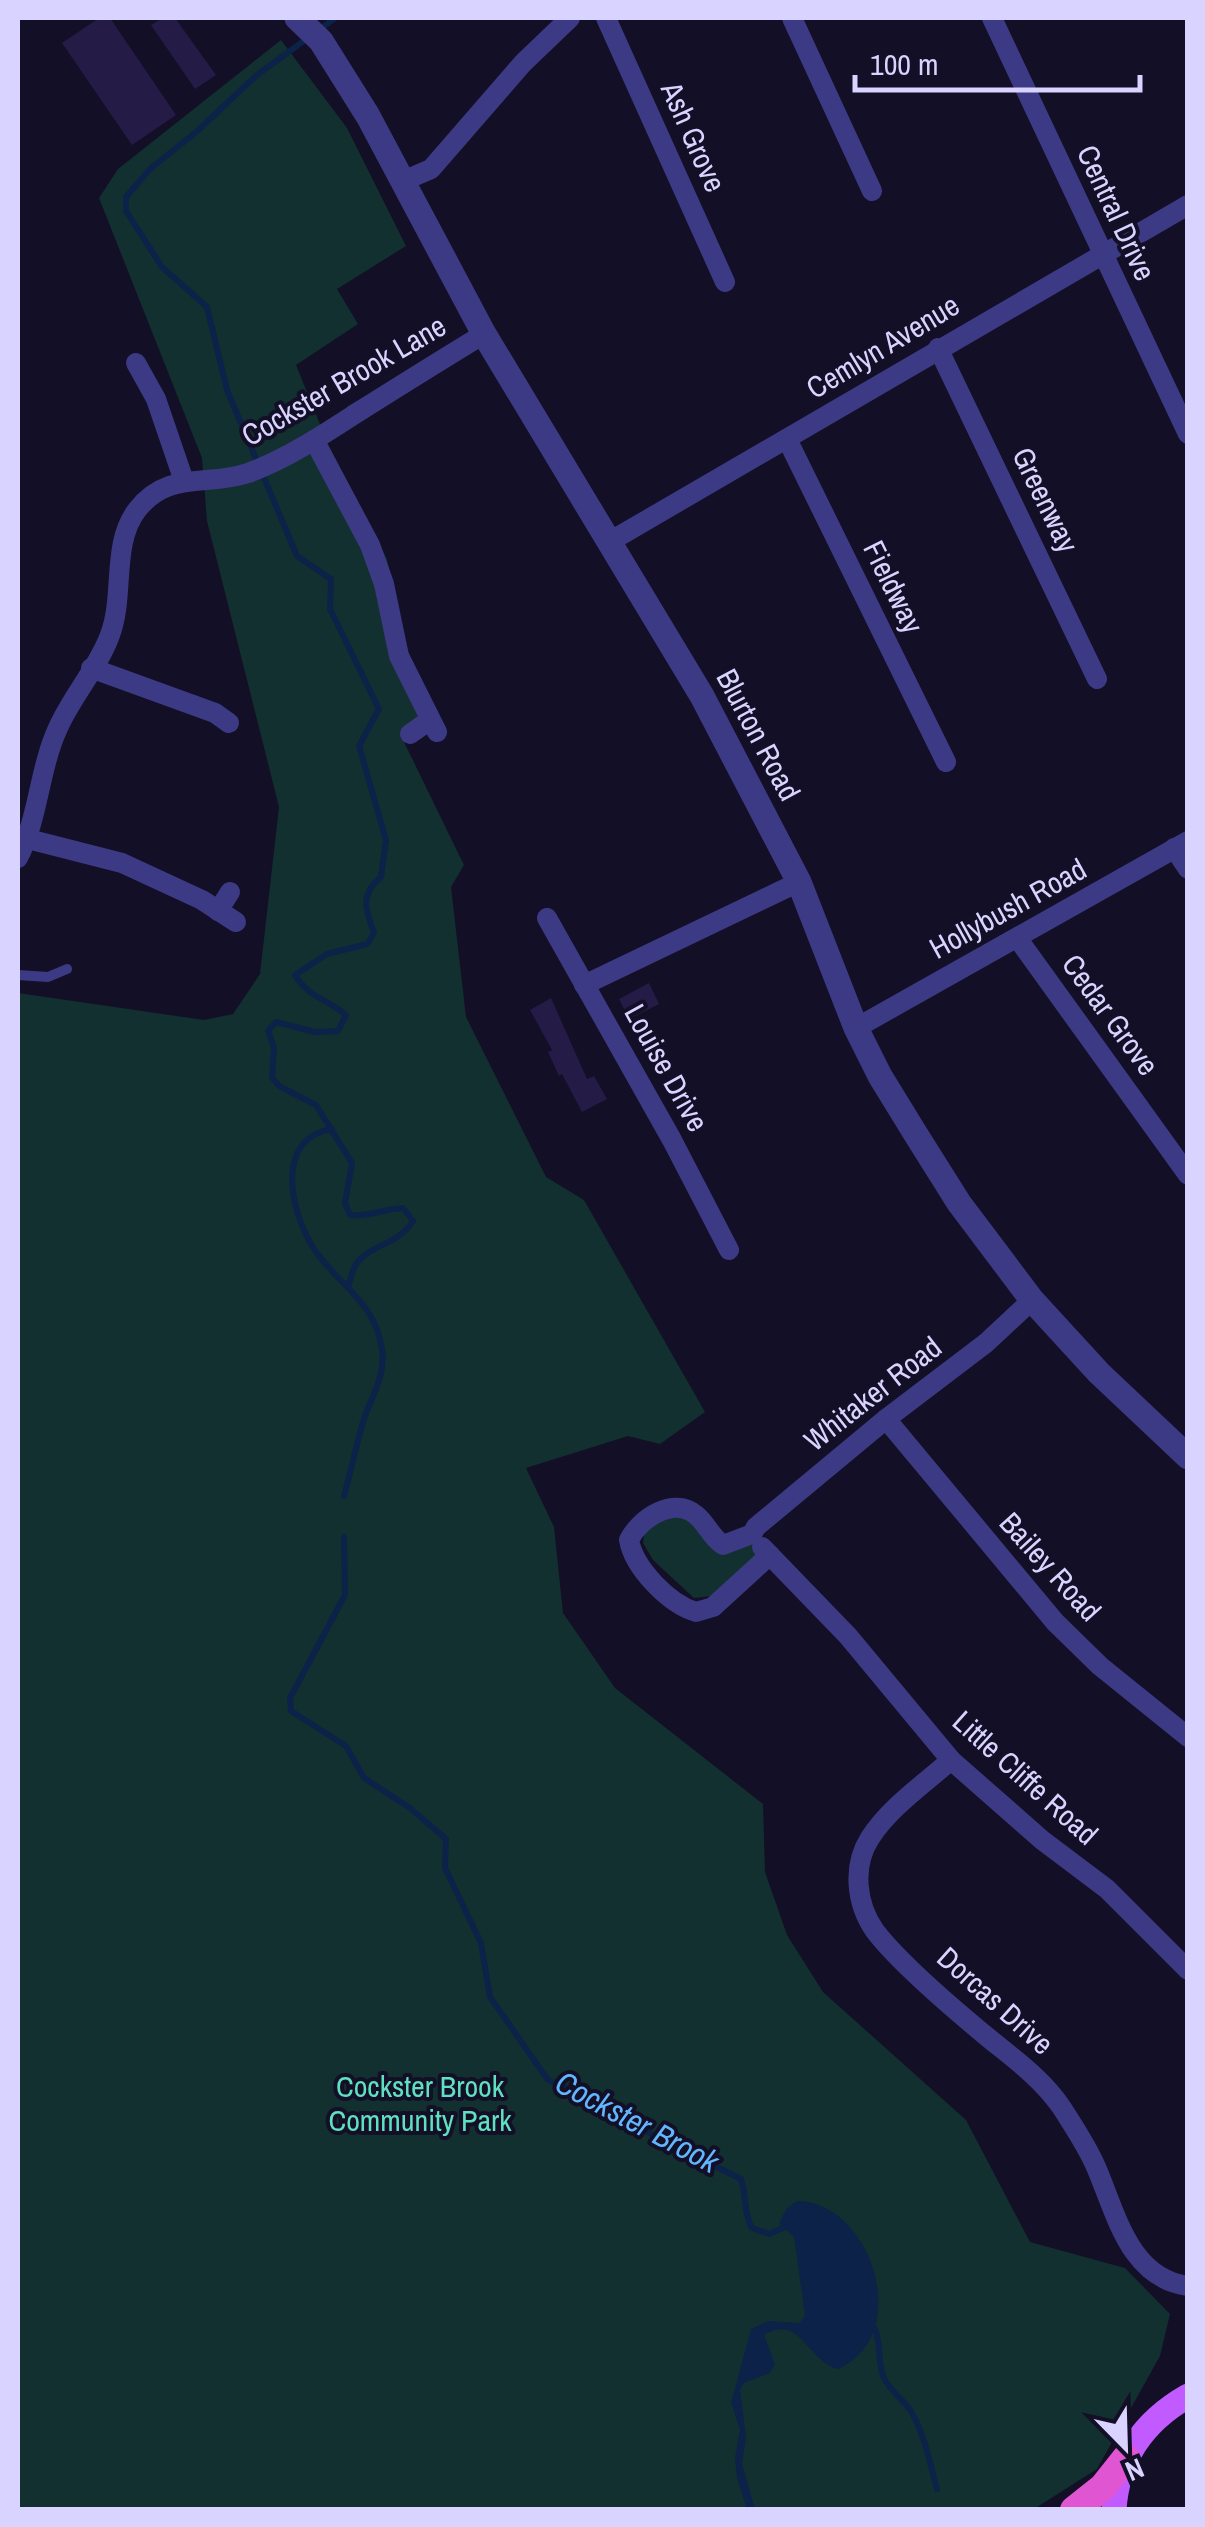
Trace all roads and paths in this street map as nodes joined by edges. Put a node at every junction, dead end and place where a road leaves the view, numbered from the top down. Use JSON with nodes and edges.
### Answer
{"nodes":[{"id":1,"x":570,"y":18,"type":"edge"},
{"id":2,"x":606,"y":18,"type":"edge"},
{"id":3,"x":792,"y":18,"type":"edge"},
{"id":4,"x":992,"y":18,"type":"edge"},
{"id":5,"x":308,"y":28,"type":"edge"},
{"id":6,"x":403,"y":181,"type":"junction"},
{"id":7,"x":872,"y":191,"type":"dead end"},
{"id":8,"x":1188,"y":205,"type":"edge"},
{"id":9,"x":1102,"y":255,"type":"junction"},
{"id":10,"x":726,"y":282,"type":"dead end"},
{"id":11,"x":484,"y":334,"type":"junction"},
{"id":12,"x":938,"y":348,"type":"junction"},
{"id":13,"x":136,"y":363,"type":"dead end"},
{"id":14,"x":1186,"y":426,"type":"edge"},
{"id":15,"x":787,"y":438,"type":"junction"},
{"id":16,"x":314,"y":440,"type":"junction"},
{"id":17,"x":184,"y":481,"type":"junction"},
{"id":18,"x":609,"y":542,"type":"junction"},
{"id":19,"x":91,"y":668,"type":"junction"},
{"id":20,"x":1097,"y":678,"type":"dead end"},
{"id":21,"x":222,"y":712,"type":"dead end"},
{"id":22,"x":410,"y":734,"type":"dead end"},
{"id":23,"x":946,"y":762,"type":"dead end"},
{"id":24,"x":28,"y":839,"type":"junction"},
{"id":25,"x":1181,"y":844,"type":"edge"},
{"id":26,"x":18,"y":858,"type":"edge"},
{"id":27,"x":1188,"y":869,"type":"edge"},
{"id":28,"x":799,"y":882,"type":"junction"},
{"id":29,"x":230,"y":892,"type":"dead end"},
{"id":30,"x":547,"y":918,"type":"dead end"},
{"id":31,"x":1018,"y":939,"type":"junction"},
{"id":32,"x":67,"y":968,"type":"dead end"},
{"id":33,"x":18,"y":975,"type":"edge"},
{"id":34,"x":584,"y":985,"type":"junction"},
{"id":35,"x":856,"y":1028,"type":"junction"},
{"id":36,"x":1188,"y":1175,"type":"edge"},
{"id":37,"x":729,"y":1250,"type":"dead end"},
{"id":38,"x":1032,"y":1300,"type":"junction"},
{"id":39,"x":886,"y":1419,"type":"junction"},
{"id":40,"x":1188,"y":1457,"type":"edge"},
{"id":41,"x":752,"y":1534,"type":"junction"},
{"id":42,"x":770,"y":1555,"type":"junction"},
{"id":43,"x":1188,"y":1737,"type":"edge"},
{"id":44,"x":952,"y":1760,"type":"junction"},
{"id":45,"x":1188,"y":1970,"type":"edge"},
{"id":46,"x":1188,"y":2286,"type":"edge"},
{"id":47,"x":1188,"y":2396,"type":"edge"},
{"id":48,"x":1126,"y":2458,"type":"junction"},
{"id":49,"x":1074,"y":2510,"type":"edge"},
{"id":50,"x":1114,"y":2510,"type":"edge"}],
"edges":[{"from":1,"to":6,"type":"street"},
{"from":2,"to":10,"type":"street","name":"Ash Grove"},
{"from":3,"to":7,"type":"street"},
{"from":4,"to":9,"type":"street","name":"Central Drive"},
{"from":5,"to":6,"type":"street","name":"Blurton Road"},
{"from":6,"to":11,"type":"street","name":"Blurton Road"},
{"from":8,"to":9,"type":"street","name":"Cemlyn Avenue"},
{"from":9,"to":12,"type":"street","name":"Cemlyn Avenue"},
{"from":9,"to":14,"type":"street","name":"Central Drive"},
{"from":11,"to":16,"type":"street","name":"Cockster Brook Lane"},
{"from":11,"to":18,"type":"street","name":"Blurton Road"},
{"from":12,"to":15,"type":"street","name":"Cemlyn Avenue"},
{"from":12,"to":20,"type":"street","name":"Greenway"},
{"from":13,"to":17,"type":"street"},
{"from":15,"to":18,"type":"street","name":"Cemlyn Avenue"},
{"from":15,"to":23,"type":"street","name":"Fieldway"},
{"from":16,"to":17,"type":"street","name":"Cockster Brook Lane"},
{"from":16,"to":22,"type":"street"},
{"from":17,"to":19,"type":"street","name":"Cockster Brook Lane"},
{"from":18,"to":28,"type":"street","name":"Blurton Road"},
{"from":19,"to":21,"type":"street"},
{"from":19,"to":24,"type":"street","name":"Cockster Brook Lane"},
{"from":24,"to":26,"type":"street","name":"Cockster Brook Lane"},
{"from":24,"to":29,"type":"street"},
{"from":25,"to":27,"type":"street"},
{"from":25,"to":31,"type":"street","name":"Hollybush Road"},
{"from":28,"to":34,"type":"street"},
{"from":28,"to":35,"type":"street","name":"Blurton Road"},
{"from":30,"to":34,"type":"street","name":"Louise Drive"},
{"from":31,"to":35,"type":"street","name":"Hollybush Road"},
{"from":31,"to":36,"type":"street","name":"Cedar Grove"},
{"from":32,"to":33,"type":"lane"},
{"from":34,"to":37,"type":"street","name":"Louise Drive"},
{"from":35,"to":38,"type":"street","name":"Blurton Road"},
{"from":38,"to":39,"type":"street","name":"Whitaker Road"},
{"from":38,"to":40,"type":"street","name":"Blurton Road"},
{"from":39,"to":41,"type":"street","name":"Whitaker Road"},
{"from":39,"to":43,"type":"street","name":"Bailey Road"},
{"from":41,"to":42,"type":"street","name":"Little Cliffe Road"},
{"from":41,"to":42,"type":"street"},
{"from":42,"to":44,"type":"street","name":"Little Cliffe Road"},
{"from":44,"to":45,"type":"street","name":"Little Cliffe Road"},
{"from":44,"to":46,"type":"street","name":"Dorcas Drive"},
{"from":47,"to":48,"type":"main road"},
{"from":48,"to":49,"type":"highway"},
{"from":48,"to":50,"type":"main road"}]}
